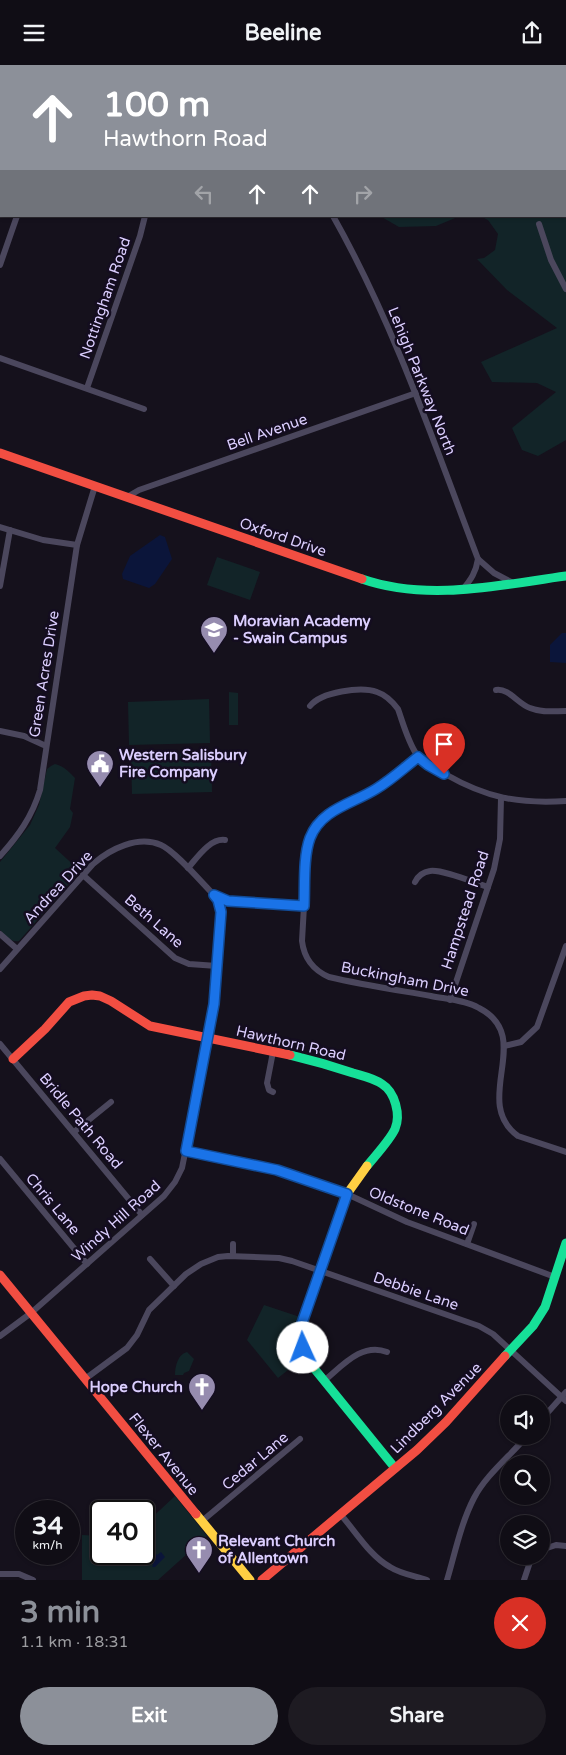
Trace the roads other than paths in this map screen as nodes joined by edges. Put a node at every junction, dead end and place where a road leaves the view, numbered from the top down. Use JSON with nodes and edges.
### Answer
{"nodes":[{"id":1,"x":17,"y":217,"type":"edge"},
{"id":2,"x":144,"y":217,"type":"edge"},
{"id":3,"x":334,"y":217,"type":"edge"},
{"id":4,"x":539,"y":224,"type":"dead end"},
{"id":5,"x":0,"y":265,"type":"edge"},
{"id":6,"x":566,"y":289,"type":"edge"},
{"id":7,"x":0,"y":358,"type":"edge"},
{"id":8,"x":87,"y":388,"type":"junction"},
{"id":9,"x":416,"y":393,"type":"junction"},
{"id":10,"x":144,"y":409,"type":"dead end"},
{"id":11,"x":0,"y":453,"type":"edge"},
{"id":12,"x":95,"y":486,"type":"junction"},
{"id":13,"x":127,"y":497,"type":"junction"},
{"id":14,"x":0,"y":527,"type":"edge"},
{"id":15,"x":10,"y":530,"type":"junction"},
{"id":16,"x":77,"y":545,"type":"junction"},
{"id":17,"x":478,"y":559,"type":"junction"},
{"id":18,"x":566,"y":576,"type":"edge"},
{"id":19,"x":513,"y":583,"type":"junction"},
{"id":20,"x":0,"y":586,"type":"edge"},
{"id":21,"x":462,"y":590,"type":"junction"},
{"id":22,"x":496,"y":690,"type":"dead end"},
{"id":23,"x":310,"y":706,"type":"dead end"},
{"id":24,"x":566,"y":711,"type":"edge"},
{"id":25,"x":0,"y":731,"type":"edge"},
{"id":26,"x":46,"y":746,"type":"junction"},
{"id":27,"x":418,"y":757,"type":"junction"},
{"id":28,"x":501,"y":798,"type":"junction"},
{"id":29,"x":566,"y":801,"type":"edge"},
{"id":30,"x":225,"y":840,"type":"dead end"},
{"id":31,"x":0,"y":843,"type":"edge"},
{"id":32,"x":7,"y":848,"type":"junction"},
{"id":33,"x":0,"y":856,"type":"edge"},
{"id":34,"x":188,"y":868,"type":"junction"},
{"id":35,"x":83,"y":875,"type":"junction"},
{"id":36,"x":415,"y":882,"type":"dead end"},
{"id":37,"x":488,"y":887,"type":"junction"},
{"id":38,"x":214,"y":895,"type":"junction"},
{"id":39,"x":304,"y":906,"type":"junction"},
{"id":40,"x":0,"y":934,"type":"edge"},
{"id":41,"x":566,"y":946,"type":"edge"},
{"id":42,"x":17,"y":949,"type":"junction"},
{"id":43,"x":217,"y":966,"type":"junction"},
{"id":44,"x":0,"y":969,"type":"edge"},
{"id":45,"x":450,"y":1000,"type":"junction"},
{"id":46,"x":208,"y":1039,"type":"junction"},
{"id":47,"x":0,"y":1044,"type":"edge"},
{"id":48,"x":504,"y":1046,"type":"junction"},
{"id":49,"x":273,"y":1052,"type":"junction"},
{"id":50,"x":13,"y":1059,"type":"junction"},
{"id":51,"x":273,"y":1092,"type":"dead end"},
{"id":52,"x":111,"y":1102,"type":"dead end"},
{"id":53,"x":74,"y":1132,"type":"junction"},
{"id":54,"x":186,"y":1151,"type":"junction"},
{"id":55,"x":566,"y":1152,"type":"edge"},
{"id":56,"x":0,"y":1159,"type":"edge"},
{"id":57,"x":347,"y":1194,"type":"junction"},
{"id":58,"x":142,"y":1215,"type":"junction"},
{"id":59,"x":474,"y":1224,"type":"dead end"},
{"id":60,"x":566,"y":1243,"type":"edge"},
{"id":61,"x":233,"y":1244,"type":"dead end"},
{"id":62,"x":467,"y":1244,"type":"junction"},
{"id":63,"x":233,"y":1256,"type":"junction"},
{"id":64,"x":150,"y":1259,"type":"dead end"},
{"id":65,"x":87,"y":1264,"type":"junction"},
{"id":66,"x":320,"y":1271,"type":"junction"},
{"id":67,"x":0,"y":1275,"type":"edge"},
{"id":68,"x":555,"y":1277,"type":"junction"},
{"id":69,"x":174,"y":1286,"type":"junction"},
{"id":70,"x":31,"y":1313,"type":"junction"},
{"id":71,"x":0,"y":1336,"type":"edge"},
{"id":72,"x":511,"y":1350,"type":"junction"},
{"id":73,"x":387,"y":1352,"type":"dead end"},
{"id":74,"x":86,"y":1379,"type":"junction"},
{"id":75,"x":325,"y":1380,"type":"junction"},
{"id":76,"x":564,"y":1396,"type":"edge"},
{"id":77,"x":550,"y":1411,"type":"edge"},
{"id":78,"x":300,"y":1439,"type":"dead end"},
{"id":79,"x":519,"y":1445,"type":"edge"},
{"id":80,"x":395,"y":1468,"type":"junction"},
{"id":81,"x":341,"y":1515,"type":"junction"},
{"id":82,"x":202,"y":1521,"type":"junction"},
{"id":83,"x":566,"y":1546,"type":"edge"},
{"id":84,"x":550,"y":1547,"type":"edge"},
{"id":85,"x":529,"y":1565,"type":"edge"},
{"id":86,"x":0,"y":1574,"type":"edge"},
{"id":87,"x":409,"y":1578,"type":"edge"},
{"id":88,"x":33,"y":1580,"type":"edge"},
{"id":89,"x":250,"y":1580,"type":"edge"},
{"id":90,"x":262,"y":1580,"type":"edge"},
{"id":91,"x":428,"y":1580,"type":"edge"},
{"id":92,"x":447,"y":1580,"type":"edge"},
{"id":93,"x":524,"y":1580,"type":"edge"}],
"edges":[{"from":1,"to":5,"type":"street"},
{"from":2,"to":8,"type":"street","name":"Nottingham Road"},
{"from":3,"to":9,"type":"street","name":"Lehigh Parkway North"},
{"from":4,"to":6,"type":"street"},
{"from":7,"to":8,"type":"street"},
{"from":8,"to":10,"type":"street"},
{"from":9,"to":13,"type":"street","name":"Bell Avenue"},
{"from":9,"to":17,"type":"street","name":"Lehigh Parkway North"},
{"from":11,"to":12,"type":"street","name":"Oxford Drive"},
{"from":12,"to":13,"type":"street","name":"Oxford Drive"},
{"from":12,"to":16,"type":"street","name":"Green Acres Drive"},
{"from":13,"to":21,"type":"street","name":"Oxford Drive"},
{"from":14,"to":15,"type":"street"},
{"from":15,"to":16,"type":"street"},
{"from":15,"to":20,"type":"street"},
{"from":16,"to":26,"type":"street","name":"Green Acres Drive"},
{"from":17,"to":19,"type":"street"},
{"from":17,"to":21,"type":"street"},
{"from":18,"to":19,"type":"street","name":"Oxford Drive"},
{"from":19,"to":21,"type":"street","name":"Oxford Drive"},
{"from":22,"to":24,"type":"street"},
{"from":23,"to":27,"type":"street"},
{"from":25,"to":26,"type":"street"},
{"from":26,"to":32,"type":"street","name":"Green Acres Drive"},
{"from":27,"to":28,"type":"street"},
{"from":27,"to":39,"type":"street","name":"Buckingham Drive"},
{"from":28,"to":29,"type":"street"},
{"from":28,"to":37,"type":"street","name":"Hampstead Road"},
{"from":30,"to":34,"type":"street"},
{"from":31,"to":32,"type":"street"},
{"from":32,"to":33,"type":"street","name":"Green Acres Drive"},
{"from":34,"to":35,"type":"street","name":"Andrea Drive"},
{"from":34,"to":38,"type":"street","name":"Andrea Drive"},
{"from":35,"to":42,"type":"street","name":"Andrea Drive"},
{"from":35,"to":43,"type":"street","name":"Beth Lane"},
{"from":36,"to":37,"type":"street"},
{"from":37,"to":45,"type":"street","name":"Hampstead Road"},
{"from":38,"to":39,"type":"street"},
{"from":38,"to":43,"type":"street","name":"Windy Hill Road"},
{"from":39,"to":45,"type":"street","name":"Buckingham Drive"},
{"from":40,"to":42,"type":"street"},
{"from":41,"to":48,"type":"street"},
{"from":42,"to":44,"type":"street","name":"Andrea Drive"},
{"from":43,"to":46,"type":"street","name":"Windy Hill Road"},
{"from":45,"to":48,"type":"street","name":"Buckingham Drive"},
{"from":46,"to":49,"type":"street","name":"Hawthorn Road"},
{"from":46,"to":50,"type":"street","name":"Hawthorn Road"},
{"from":46,"to":54,"type":"street","name":"Windy Hill Road"},
{"from":47,"to":50,"type":"street","name":"Bridle Path Road"},
{"from":48,"to":55,"type":"street","name":"Buckingham Drive"},
{"from":49,"to":51,"type":"street"},
{"from":49,"to":57,"type":"street","name":"Hawthorn Road"},
{"from":50,"to":53,"type":"street","name":"Bridle Path Road"},
{"from":52,"to":53,"type":"street"},
{"from":53,"to":58,"type":"street","name":"Bridle Path Road"},
{"from":54,"to":57,"type":"street","name":"Oldstone Road"},
{"from":54,"to":58,"type":"street","name":"Windy Hill Road"},
{"from":56,"to":65,"type":"street","name":"Chris Lane"},
{"from":57,"to":62,"type":"street","name":"Oldstone Road"},
{"from":57,"to":66,"type":"street","name":"Hawthorn Road"},
{"from":58,"to":65,"type":"street","name":"Windy Hill Road"},
{"from":59,"to":62,"type":"street"},
{"from":60,"to":68,"type":"street","name":"Lindberg Avenue"},
{"from":61,"to":63,"type":"street"},
{"from":62,"to":68,"type":"street","name":"Oldstone Road"},
{"from":63,"to":66,"type":"street","name":"Debbie Lane"},
{"from":63,"to":69,"type":"street","name":"Debbie Lane"},
{"from":64,"to":69,"type":"street"},
{"from":65,"to":70,"type":"street","name":"Windy Hill Road"},
{"from":66,"to":72,"type":"street","name":"Debbie Lane"},
{"from":66,"to":75,"type":"street","name":"Hawthorn Road"},
{"from":67,"to":70,"type":"street","name":"Flexer Avenue"},
{"from":68,"to":72,"type":"street","name":"Lindberg Avenue"},
{"from":69,"to":74,"type":"street","name":"Debbie Lane"},
{"from":70,"to":71,"type":"street","name":"Windy Hill Road"},
{"from":70,"to":74,"type":"street","name":"Flexer Avenue"},
{"from":72,"to":76,"type":"street","name":"Debbie Lane"},
{"from":72,"to":80,"type":"street","name":"Lindberg Avenue"},
{"from":73,"to":75,"type":"street"},
{"from":74,"to":82,"type":"street","name":"Flexer Avenue"},
{"from":75,"to":80,"type":"street","name":"Hawthorn Road"},
{"from":76,"to":77,"type":"street"},
{"from":78,"to":82,"type":"street","name":"Cedar Lane"},
{"from":79,"to":92,"type":"street"},
{"from":80,"to":81,"type":"street","name":"Lindberg Avenue"},
{"from":81,"to":87,"type":"street"},
{"from":81,"to":90,"type":"street","name":"Lindberg Avenue"},
{"from":82,"to":89,"type":"street","name":"Flexer Avenue"},
{"from":83,"to":84,"type":"street"},
{"from":85,"to":93,"type":"street"},
{"from":86,"to":88,"type":"street"},
{"from":87,"to":91,"type":"street"}]}
